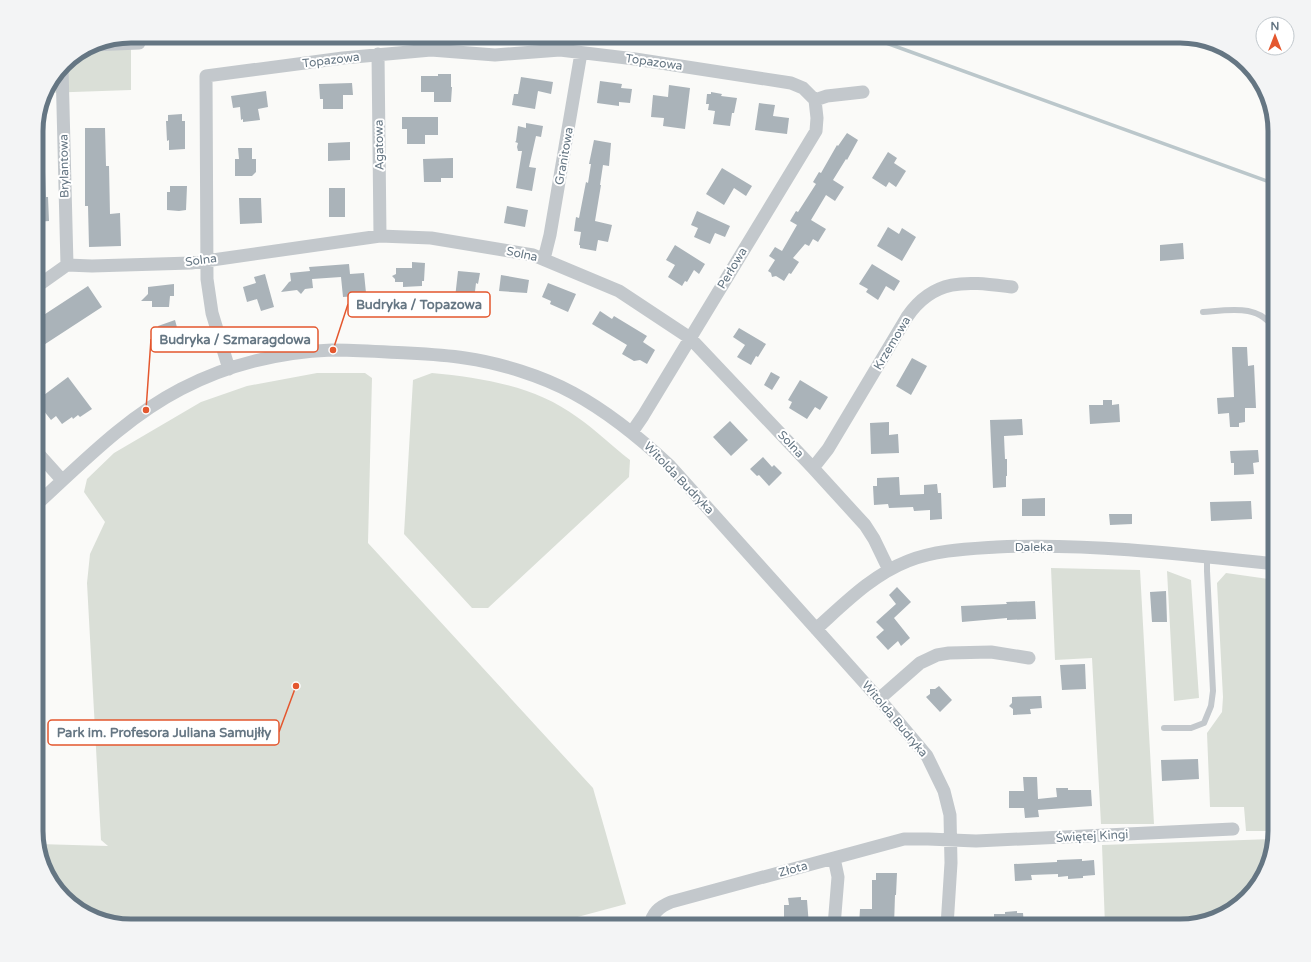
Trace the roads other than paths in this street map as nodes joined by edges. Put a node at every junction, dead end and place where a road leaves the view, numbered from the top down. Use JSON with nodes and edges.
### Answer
{"nodes":[{"id":1,"x":139,"y":43,"type":"dead end"},
{"id":2,"x":121,"y":44,"type":"edge"},
{"id":3,"x":581,"y":53,"type":"junction"},
{"id":4,"x":378,"y":54,"type":"junction"},
{"id":5,"x":62,"y":77,"type":"edge"},
{"id":6,"x":863,"y":92,"type":"dead end"},
{"id":7,"x":815,"y":100,"type":"junction"},
{"id":8,"x":380,"y":236,"type":"junction"},
{"id":9,"x":544,"y":259,"type":"junction"},
{"id":10,"x":208,"y":260,"type":"junction"},
{"id":11,"x":67,"y":265,"type":"junction"},
{"id":12,"x":43,"y":282,"type":"edge"},
{"id":13,"x":1012,"y":287,"type":"dead end"},
{"id":14,"x":1204,"y":312,"type":"dead end"},
{"id":15,"x":1268,"y":320,"type":"edge"},
{"id":16,"x":690,"y":338,"type":"junction"},
{"id":17,"x":229,"y":369,"type":"junction"},
{"id":18,"x":632,"y":432,"type":"junction"},
{"id":19,"x":43,"y":459,"type":"edge"},
{"id":20,"x":813,"y":468,"type":"junction"},
{"id":21,"x":62,"y":480,"type":"junction"},
{"id":22,"x":43,"y":498,"type":"edge"},
{"id":23,"x":1207,"y":557,"type":"junction"},
{"id":24,"x":1268,"y":563,"type":"edge"},
{"id":25,"x":889,"y":570,"type":"junction"},
{"id":26,"x":816,"y":629,"type":"junction"},
{"id":27,"x":1029,"y":658,"type":"dead end"},
{"id":28,"x":879,"y":699,"type":"junction"},
{"id":29,"x":1164,"y":728,"type":"dead end"},
{"id":30,"x":1233,"y":829,"type":"dead end"},
{"id":31,"x":950,"y":839,"type":"junction"},
{"id":32,"x":834,"y":858,"type":"junction"},
{"id":33,"x":652,"y":919,"type":"edge"},
{"id":34,"x":835,"y":919,"type":"edge"},
{"id":35,"x":947,"y":919,"type":"edge"}],
"edges":[{"from":1,"to":2,"type":"street"},
{"from":3,"to":4,"type":"street","name":"Topazowa"},
{"from":3,"to":7,"type":"street","name":"Topazowa"},
{"from":3,"to":9,"type":"street","name":"Granitowa"},
{"from":4,"to":8,"type":"street","name":"Agatowa"},
{"from":4,"to":10,"type":"street","name":"Topazowa"},
{"from":5,"to":11,"type":"street","name":"Brylantowa"},
{"from":6,"to":7,"type":"street"},
{"from":7,"to":16,"type":"street","name":"Perłowa"},
{"from":8,"to":9,"type":"street","name":"Solna"},
{"from":8,"to":10,"type":"street","name":"Solna"},
{"from":9,"to":16,"type":"street","name":"Solna"},
{"from":10,"to":11,"type":"street","name":"Solna"},
{"from":10,"to":17,"type":"street","name":"Topazowa"},
{"from":11,"to":12,"type":"street"},
{"from":13,"to":20,"type":"street","name":"Krzemowa"},
{"from":14,"to":15,"type":"lane"},
{"from":16,"to":18,"type":"street","name":"Perłowa"},
{"from":16,"to":20,"type":"street","name":"Solna"},
{"from":17,"to":18,"type":"street","name":"Witolda Budryka"},
{"from":17,"to":21,"type":"street","name":"Witolda Budryka"},
{"from":18,"to":26,"type":"street","name":"Witolda Budryka"},
{"from":19,"to":21,"type":"street"},
{"from":20,"to":25,"type":"street","name":"Solna"},
{"from":21,"to":22,"type":"street","name":"Witolda Budryka"},
{"from":23,"to":24,"type":"street","name":"Daleka"},
{"from":23,"to":25,"type":"street","name":"Daleka"},
{"from":23,"to":29,"type":"lane"},
{"from":25,"to":26,"type":"street","name":"Daleka"},
{"from":26,"to":28,"type":"street","name":"Witolda Budryka"},
{"from":27,"to":28,"type":"street"},
{"from":28,"to":31,"type":"street","name":"Witolda Budryka"},
{"from":30,"to":31,"type":"street","name":"Świętej Kingi"},
{"from":31,"to":32,"type":"street","name":"Złota"},
{"from":31,"to":35,"type":"street","name":"Witolda Budryka"},
{"from":32,"to":33,"type":"street","name":"Złota"},
{"from":32,"to":34,"type":"street"}]}
